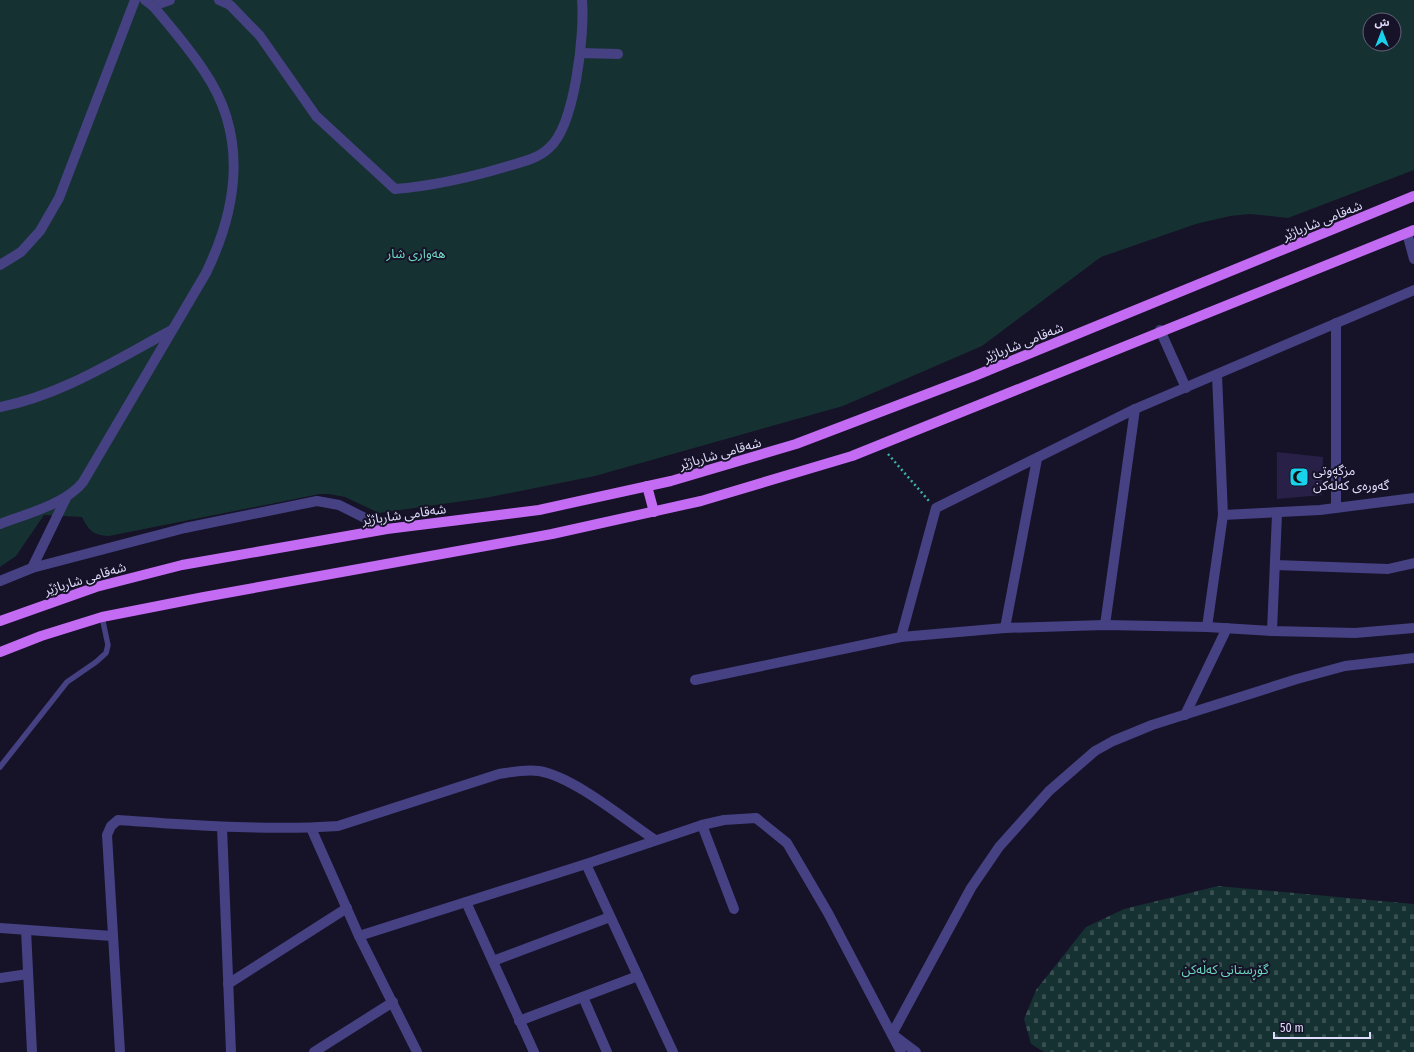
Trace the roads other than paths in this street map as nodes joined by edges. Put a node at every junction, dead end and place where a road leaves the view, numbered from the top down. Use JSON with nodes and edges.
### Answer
{"nodes":[{"id":1,"x":135,"y":0,"type":"edge"},
{"id":2,"x":170,"y":0,"type":"edge"},
{"id":3,"x":219,"y":0,"type":"edge"},
{"id":4,"x":582,"y":0,"type":"edge"},
{"id":5,"x":149,"y":3,"type":"edge"},
{"id":6,"x":581,"y":53,"type":"junction"},
{"id":7,"x":618,"y":54,"type":"dead end"},
{"id":8,"x":1414,"y":196,"type":"edge"},
{"id":9,"x":1410,"y":231,"type":"edge"},
{"id":10,"x":1414,"y":259,"type":"edge"},
{"id":11,"x":0,"y":265,"type":"edge"},
{"id":12,"x":1414,"y":290,"type":"edge"},
{"id":13,"x":1336,"y":323,"type":"junction"},
{"id":14,"x":172,"y":330,"type":"junction"},
{"id":15,"x":1160,"y":330,"type":"junction"},
{"id":16,"x":1217,"y":375,"type":"junction"},
{"id":17,"x":1186,"y":388,"type":"junction"},
{"id":18,"x":0,"y":407,"type":"edge"},
{"id":19,"x":1135,"y":409,"type":"junction"},
{"id":20,"x":1037,"y":459,"type":"junction"},
{"id":21,"x":647,"y":486,"type":"junction"},
{"id":22,"x":66,"y":498,"type":"junction"},
{"id":23,"x":1414,"y":498,"type":"edge"},
{"id":24,"x":1336,"y":508,"type":"junction"},
{"id":25,"x":654,"y":512,"type":"junction"},
{"id":26,"x":1278,"y":514,"type":"junction"},
{"id":27,"x":1223,"y":515,"type":"junction"},
{"id":28,"x":0,"y":524,"type":"edge"},
{"id":29,"x":387,"y":529,"type":"junction"},
{"id":30,"x":1414,"y":563,"type":"edge"},
{"id":31,"x":1275,"y":565,"type":"junction"},
{"id":32,"x":32,"y":568,"type":"junction"},
{"id":33,"x":0,"y":581,"type":"edge"},
{"id":34,"x":102,"y":617,"type":"junction"},
{"id":35,"x":0,"y":621,"type":"edge"},
{"id":36,"x":1105,"y":625,"type":"junction"},
{"id":37,"x":1207,"y":627,"type":"junction"},
{"id":38,"x":1006,"y":628,"type":"junction"},
{"id":39,"x":1227,"y":628,"type":"junction"},
{"id":40,"x":1414,"y":628,"type":"edge"},
{"id":41,"x":1272,"y":631,"type":"junction"},
{"id":42,"x":901,"y":638,"type":"junction"},
{"id":43,"x":0,"y":652,"type":"edge"},
{"id":44,"x":1414,"y":658,"type":"edge"},
{"id":45,"x":695,"y":680,"type":"dead end"},
{"id":46,"x":1185,"y":715,"type":"junction"},
{"id":47,"x":0,"y":767,"type":"edge"},
{"id":48,"x":702,"y":825,"type":"junction"},
{"id":49,"x":222,"y":827,"type":"junction"},
{"id":50,"x":311,"y":828,"type":"junction"},
{"id":51,"x":655,"y":840,"type":"junction"},
{"id":52,"x":586,"y":864,"type":"junction"},
{"id":53,"x":466,"y":902,"type":"junction"},
{"id":54,"x":346,"y":908,"type":"junction"},
{"id":55,"x":734,"y":909,"type":"dead end"},
{"id":56,"x":610,"y":917,"type":"junction"},
{"id":57,"x":0,"y":928,"type":"edge"},
{"id":58,"x":26,"y":930,"type":"junction"},
{"id":59,"x":112,"y":936,"type":"junction"},
{"id":60,"x":359,"y":936,"type":"junction"},
{"id":61,"x":493,"y":961,"type":"junction"},
{"id":62,"x":28,"y":974,"type":"junction"},
{"id":63,"x":638,"y":976,"type":"junction"},
{"id":64,"x":0,"y":978,"type":"edge"},
{"id":65,"x":228,"y":984,"type":"junction"},
{"id":66,"x":583,"y":997,"type":"junction"},
{"id":67,"x":393,"y":1002,"type":"junction"},
{"id":68,"x":519,"y":1022,"type":"junction"},
{"id":69,"x":892,"y":1034,"type":"junction"},
{"id":70,"x":32,"y":1052,"type":"edge"},
{"id":71,"x":120,"y":1052,"type":"edge"},
{"id":72,"x":231,"y":1052,"type":"edge"},
{"id":73,"x":314,"y":1052,"type":"edge"},
{"id":74,"x":416,"y":1052,"type":"edge"},
{"id":75,"x":534,"y":1052,"type":"edge"},
{"id":76,"x":607,"y":1052,"type":"edge"},
{"id":77,"x":673,"y":1052,"type":"edge"},
{"id":78,"x":901,"y":1052,"type":"edge"},
{"id":79,"x":916,"y":1052,"type":"edge"}],
"edges":[{"from":1,"to":11,"type":"street"},
{"from":2,"to":5,"type":"street"},
{"from":3,"to":6,"type":"street"},
{"from":4,"to":6,"type":"street"},
{"from":5,"to":14,"type":"street"},
{"from":6,"to":7,"type":"street"},
{"from":8,"to":21,"type":"main road","name":"شەقامی شارباژێر"},
{"from":9,"to":10,"type":"street"},
{"from":9,"to":15,"type":"main road"},
{"from":12,"to":13,"type":"street"},
{"from":13,"to":16,"type":"street"},
{"from":13,"to":24,"type":"street"},
{"from":14,"to":18,"type":"street"},
{"from":14,"to":22,"type":"street"},
{"from":15,"to":17,"type":"street"},
{"from":15,"to":25,"type":"main road"},
{"from":16,"to":17,"type":"street"},
{"from":16,"to":27,"type":"street"},
{"from":17,"to":19,"type":"street"},
{"from":19,"to":20,"type":"street"},
{"from":19,"to":36,"type":"street"},
{"from":20,"to":38,"type":"street"},
{"from":20,"to":42,"type":"street"},
{"from":21,"to":25,"type":"main road"},
{"from":21,"to":29,"type":"main road","name":"شەقامی شارباژێر"},
{"from":22,"to":28,"type":"street"},
{"from":22,"to":32,"type":"street"},
{"from":23,"to":24,"type":"street"},
{"from":24,"to":26,"type":"street"},
{"from":25,"to":34,"type":"main road"},
{"from":26,"to":27,"type":"street"},
{"from":26,"to":31,"type":"street"},
{"from":27,"to":37,"type":"street"},
{"from":29,"to":32,"type":"street"},
{"from":29,"to":35,"type":"main road","name":"شەقامی شارباژێر"},
{"from":30,"to":31,"type":"street"},
{"from":31,"to":41,"type":"street"},
{"from":32,"to":33,"type":"street"},
{"from":34,"to":43,"type":"main road"},
{"from":34,"to":47,"type":"lane"},
{"from":36,"to":37,"type":"street"},
{"from":36,"to":38,"type":"street"},
{"from":37,"to":39,"type":"street"},
{"from":38,"to":42,"type":"street"},
{"from":39,"to":41,"type":"street"},
{"from":39,"to":46,"type":"street"},
{"from":40,"to":41,"type":"street"},
{"from":42,"to":45,"type":"street"},
{"from":44,"to":46,"type":"street"},
{"from":46,"to":69,"type":"street"},
{"from":48,"to":51,"type":"street"},
{"from":48,"to":55,"type":"street"},
{"from":48,"to":69,"type":"street"},
{"from":49,"to":50,"type":"street"},
{"from":49,"to":59,"type":"street"},
{"from":49,"to":65,"type":"street"},
{"from":50,"to":51,"type":"street"},
{"from":50,"to":54,"type":"street"},
{"from":51,"to":52,"type":"street"},
{"from":52,"to":53,"type":"street"},
{"from":52,"to":56,"type":"street"},
{"from":53,"to":60,"type":"street"},
{"from":53,"to":61,"type":"street"},
{"from":54,"to":60,"type":"street"},
{"from":54,"to":65,"type":"street"},
{"from":56,"to":61,"type":"street"},
{"from":56,"to":63,"type":"street"},
{"from":57,"to":58,"type":"street"},
{"from":58,"to":59,"type":"street"},
{"from":58,"to":62,"type":"street"},
{"from":59,"to":71,"type":"street"},
{"from":60,"to":67,"type":"street"},
{"from":61,"to":68,"type":"street"},
{"from":62,"to":64,"type":"street"},
{"from":62,"to":70,"type":"street"},
{"from":63,"to":66,"type":"street"},
{"from":63,"to":77,"type":"street"},
{"from":65,"to":72,"type":"street"},
{"from":66,"to":68,"type":"street"},
{"from":66,"to":76,"type":"street"},
{"from":67,"to":73,"type":"street"},
{"from":67,"to":74,"type":"street"},
{"from":68,"to":75,"type":"street"},
{"from":69,"to":78,"type":"street"},
{"from":69,"to":79,"type":"street"}]}
